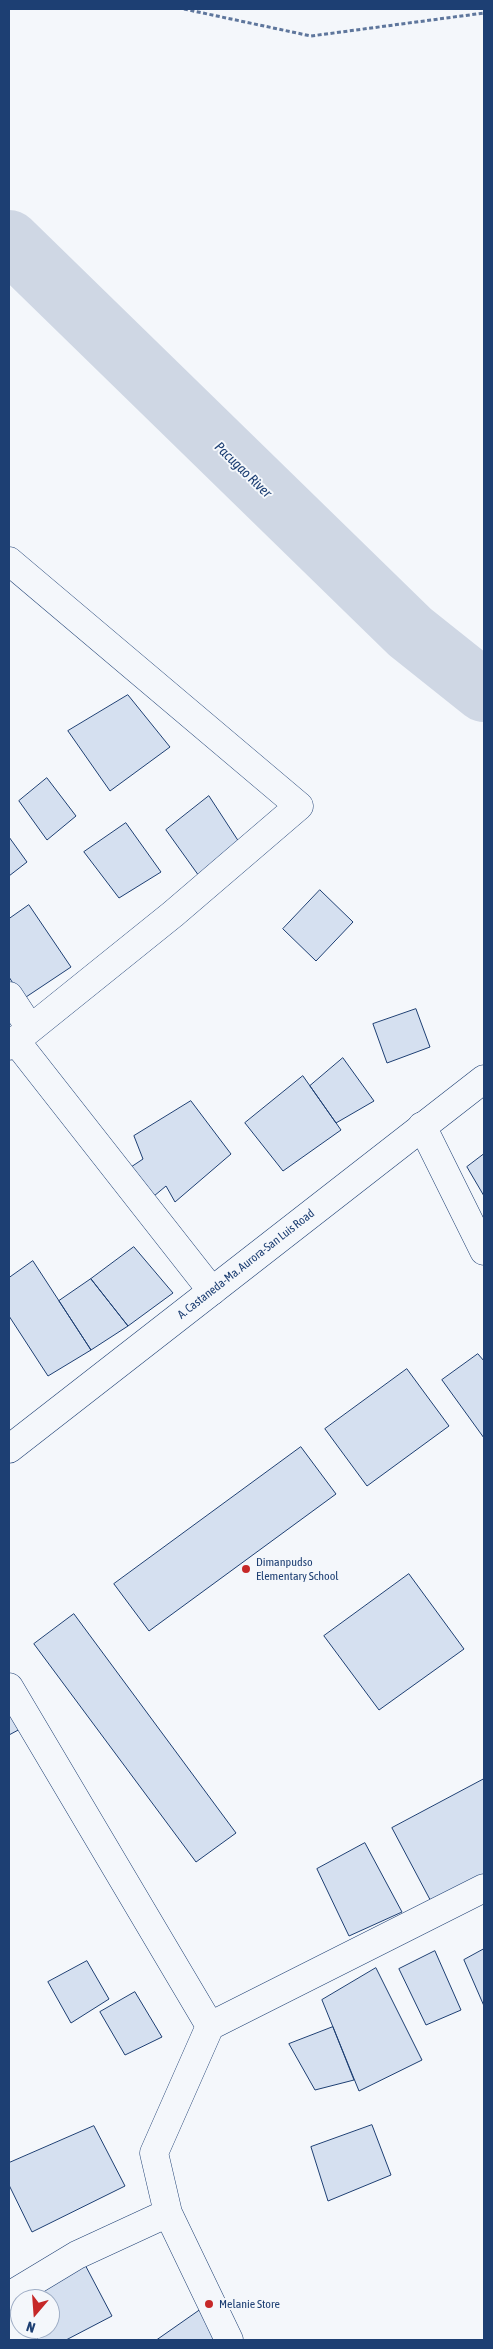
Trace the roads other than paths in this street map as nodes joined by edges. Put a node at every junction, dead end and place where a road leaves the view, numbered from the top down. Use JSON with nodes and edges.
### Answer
{"nodes":[{"id":1,"x":9,"y":561,"type":"edge"},
{"id":2,"x":9,"y":996,"type":"edge"},
{"id":3,"x":18,"y":1038,"type":"edge"},
{"id":4,"x":484,"y":1079,"type":"edge"},
{"id":5,"x":422,"y":1126,"type":"junction"},
{"id":6,"x":484,"y":1251,"type":"edge"},
{"id":7,"x":212,"y":1291,"type":"junction"},
{"id":8,"x":9,"y":1449,"type":"edge"},
{"id":9,"x":9,"y":1687,"type":"edge"},
{"id":10,"x":484,"y":1888,"type":"edge"},
{"id":11,"x":210,"y":2026,"type":"junction"},
{"id":12,"x":168,"y":2213,"type":"junction"},
{"id":13,"x":9,"y":2296,"type":"edge"},
{"id":14,"x":229,"y":2340,"type":"edge"}],
"edges":[{"from":1,"to":3,"type":"street"},
{"from":2,"to":3,"type":"street"},
{"from":3,"to":7,"type":"street"},
{"from":4,"to":5,"type":"street","name":"A. Castaneda-Ma. Aurora-San Luis Road"},
{"from":5,"to":6,"type":"street"},
{"from":5,"to":7,"type":"street","name":"A. Castaneda-Ma. Aurora-San Luis Road"},
{"from":7,"to":8,"type":"street","name":"A. Castaneda-Ma. Aurora-San Luis Road"},
{"from":9,"to":11,"type":"street"},
{"from":10,"to":11,"type":"street"},
{"from":11,"to":12,"type":"street"},
{"from":12,"to":13,"type":"street"},
{"from":12,"to":14,"type":"street"}]}
